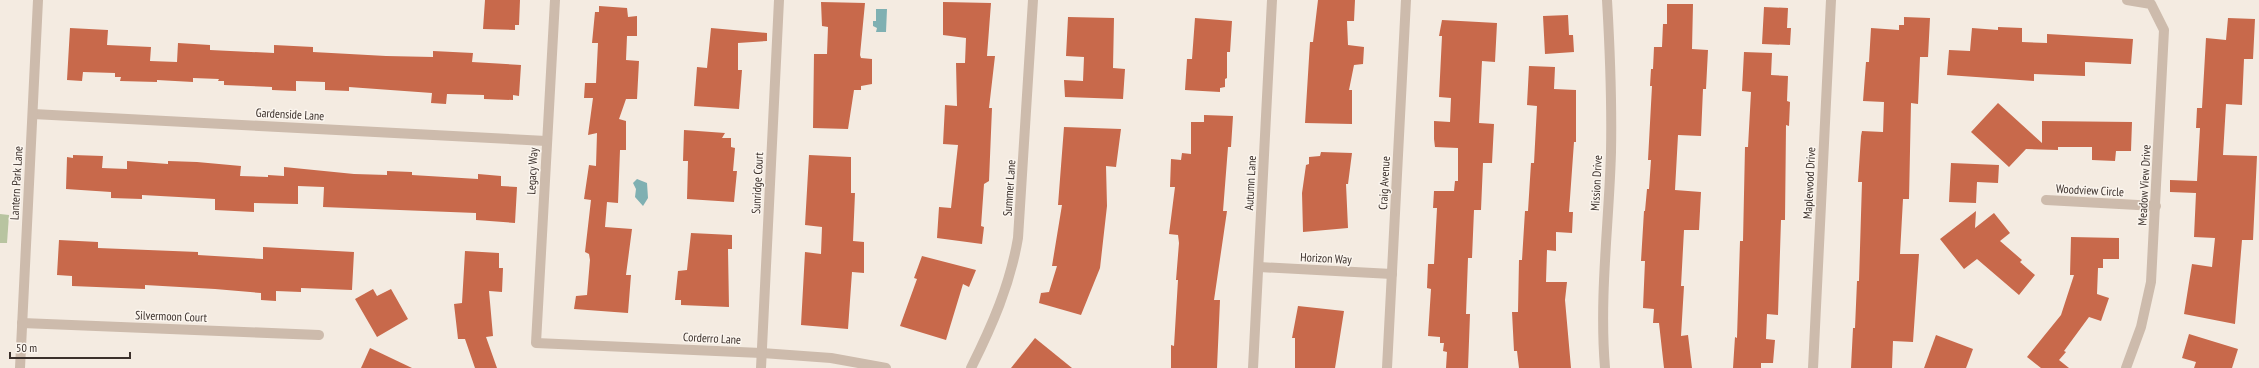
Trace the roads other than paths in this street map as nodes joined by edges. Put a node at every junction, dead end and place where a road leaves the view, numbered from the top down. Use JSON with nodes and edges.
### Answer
{"nodes":[{"id":1,"x":38,"y":0,"type":"edge"},
{"id":2,"x":555,"y":0,"type":"edge"},
{"id":3,"x":779,"y":0,"type":"edge"},
{"id":4,"x":1032,"y":0,"type":"edge"},
{"id":5,"x":1272,"y":0,"type":"edge"},
{"id":6,"x":1406,"y":0,"type":"edge"},
{"id":7,"x":1607,"y":0,"type":"edge"},
{"id":8,"x":1831,"y":0,"type":"edge"},
{"id":9,"x":2127,"y":0,"type":"edge"},
{"id":10,"x":33,"y":114,"type":"junction"},
{"id":11,"x":546,"y":141,"type":"junction"},
{"id":12,"x":2046,"y":200,"type":"dead end"},
{"id":13,"x":2156,"y":206,"type":"junction"},
{"id":14,"x":1259,"y":267,"type":"junction"},
{"id":15,"x":1392,"y":274,"type":"junction"},
{"id":16,"x":22,"y":323,"type":"junction"},
{"id":17,"x":319,"y":335,"type":"dead end"},
{"id":18,"x":536,"y":343,"type":"joint"},
{"id":19,"x":761,"y":353,"type":"junction"},
{"id":20,"x":20,"y":368,"type":"edge"},
{"id":21,"x":760,"y":368,"type":"edge"},
{"id":22,"x":886,"y":368,"type":"edge"},
{"id":23,"x":971,"y":368,"type":"edge"},
{"id":24,"x":1253,"y":368,"type":"edge"},
{"id":25,"x":1387,"y":368,"type":"edge"},
{"id":26,"x":1605,"y":368,"type":"edge"},
{"id":27,"x":1813,"y":368,"type":"edge"},
{"id":28,"x":2126,"y":368,"type":"edge"}],
"edges":[{"from":1,"to":10,"type":"street","name":"Lantern Park Lane"},
{"from":2,"to":11,"type":"street","name":"Legacy Way"},
{"from":3,"to":19,"type":"street","name":"Sunridge Court"},
{"from":4,"to":23,"type":"street","name":"Summer Lane"},
{"from":5,"to":14,"type":"street","name":"Autumn Lane"},
{"from":6,"to":15,"type":"street","name":"Craig Avenue"},
{"from":7,"to":26,"type":"street","name":"Mission Drive"},
{"from":8,"to":27,"type":"street","name":"Maplewood Drive"},
{"from":9,"to":13,"type":"street","name":"Meadow View Drive"},
{"from":10,"to":11,"type":"street","name":"Gardenside Lane"},
{"from":10,"to":16,"type":"street","name":"Lantern Park Lane"},
{"from":11,"to":18,"type":"street","name":"Legacy Way"},
{"from":12,"to":13,"type":"street","name":"Woodview Circle"},
{"from":13,"to":28,"type":"street","name":"Meadow View Drive"},
{"from":14,"to":15,"type":"street","name":"Horizon Way"},
{"from":14,"to":24,"type":"street","name":"Autumn Lane"},
{"from":15,"to":25,"type":"street","name":"Craig Avenue"},
{"from":16,"to":17,"type":"street","name":"Silvermoon Court"},
{"from":16,"to":20,"type":"street","name":"Lantern Park Lane"},
{"from":18,"to":19,"type":"street","name":"Corderro Lane"},
{"from":19,"to":21,"type":"street","name":"Sunridge Court"},
{"from":19,"to":22,"type":"street","name":"Corderro Lane"}]}
